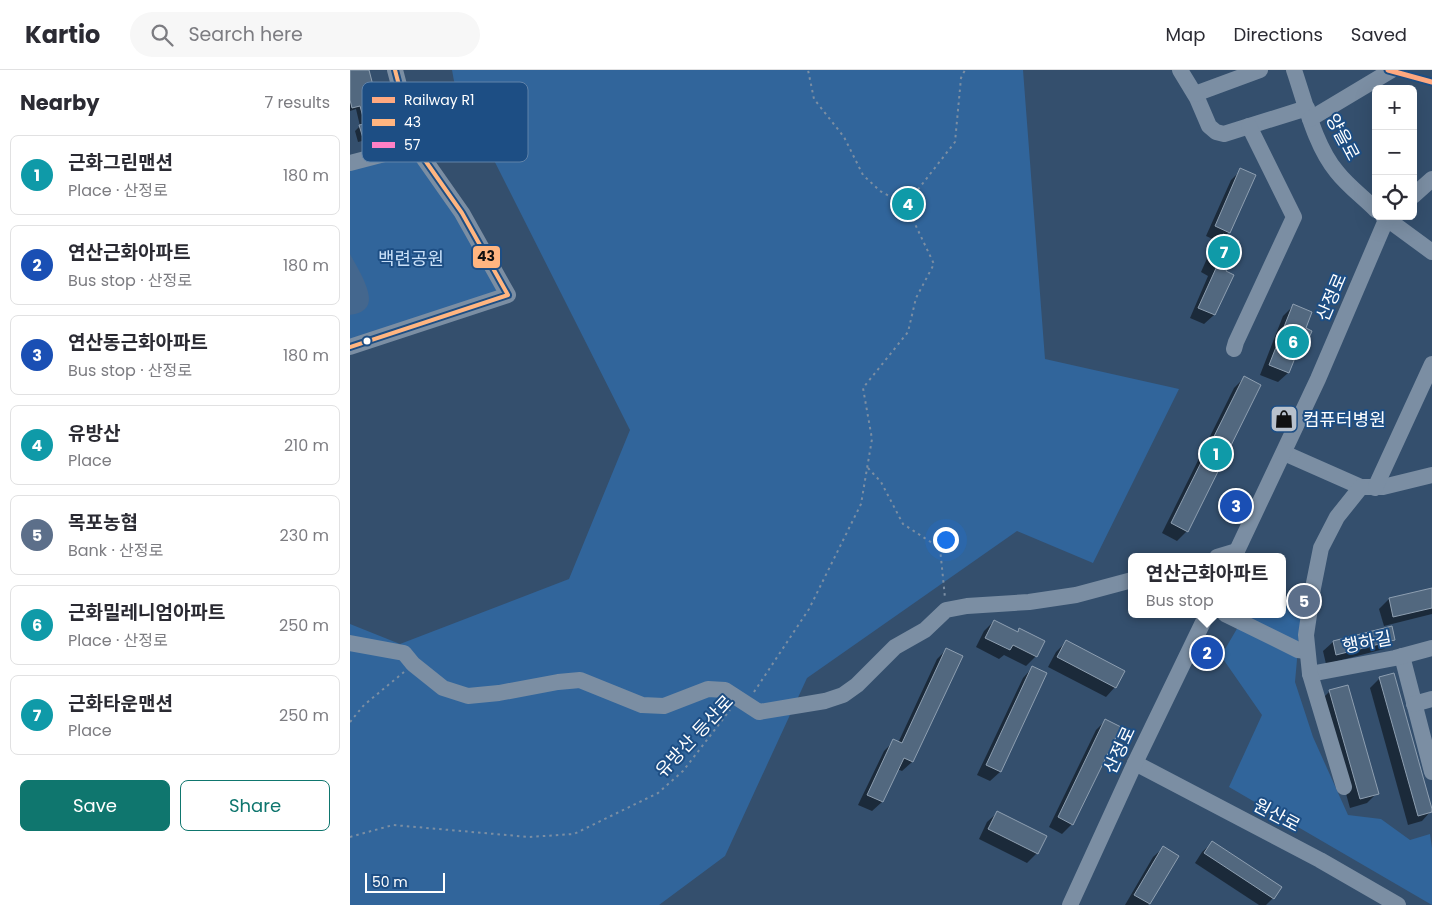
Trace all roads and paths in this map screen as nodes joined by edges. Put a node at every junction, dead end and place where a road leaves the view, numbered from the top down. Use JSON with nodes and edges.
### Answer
{"nodes":[{"id":1,"x":808,"y":70,"type":"edge"},
{"id":2,"x":965,"y":70,"type":"edge"},
{"id":3,"x":1180,"y":70,"type":"edge"},
{"id":4,"x":1260,"y":70,"type":"edge"},
{"id":5,"x":1294,"y":70,"type":"edge"},
{"id":6,"x":1392,"y":70,"type":"edge"},
{"id":7,"x":1195,"y":94,"type":"junction"},
{"id":8,"x":1309,"y":113,"type":"junction"},
{"id":9,"x":1248,"y":126,"type":"junction"},
{"id":10,"x":426,"y":162,"type":"edge"},
{"id":11,"x":1432,"y":179,"type":"edge"},
{"id":12,"x":1417,"y":192,"type":"edge"},
{"id":13,"x":906,"y":204,"type":"junction"},
{"id":14,"x":1372,"y":204,"type":"edge"},
{"id":15,"x":1382,"y":220,"type":"edge"},
{"id":16,"x":1390,"y":220,"type":"edge"},
{"id":17,"x":1432,"y":252,"type":"edge"},
{"id":18,"x":350,"y":347,"type":"edge"},
{"id":19,"x":1234,"y":349,"type":"dead end"},
{"id":20,"x":1432,"y":364,"type":"edge"},
{"id":21,"x":1284,"y":453,"type":"junction"},
{"id":22,"x":868,"y":468,"type":"junction"},
{"id":23,"x":1432,"y":475,"type":"edge"},
{"id":24,"x":1368,"y":488,"type":"junction"},
{"id":25,"x":1236,"y":553,"type":"edge"},
{"id":26,"x":1128,"y":581,"type":"edge"},
{"id":27,"x":946,"y":610,"type":"junction"},
{"id":28,"x":1205,"y":618,"type":"edge"},
{"id":29,"x":1233,"y":618,"type":"edge"},
{"id":30,"x":350,"y":643,"type":"edge"},
{"id":31,"x":1432,"y":648,"type":"edge"},
{"id":32,"x":1306,"y":652,"type":"junction"},
{"id":33,"x":1402,"y":656,"type":"junction"},
{"id":34,"x":413,"y":664,"type":"junction"},
{"id":35,"x":1310,"y":674,"type":"junction"},
{"id":36,"x":1432,"y":699,"type":"edge"},
{"id":37,"x":743,"y":701,"type":"junction"},
{"id":38,"x":1414,"y":704,"type":"junction"},
{"id":39,"x":350,"y":722,"type":"edge"},
{"id":40,"x":1429,"y":750,"type":"edge"},
{"id":41,"x":1135,"y":763,"type":"junction"},
{"id":42,"x":1432,"y":772,"type":"edge"},
{"id":43,"x":1344,"y":787,"type":"dead end"},
{"id":44,"x":350,"y":837,"type":"edge"},
{"id":45,"x":1070,"y":905,"type":"edge"},
{"id":46,"x":1398,"y":905,"type":"edge"}],
"edges":[{"from":1,"to":13,"type":"path"},
{"from":2,"to":13,"type":"path"},
{"from":3,"to":7,"type":"street"},
{"from":4,"to":7,"type":"street"},
{"from":5,"to":8,"type":"street","name":"양을로"},
{"from":6,"to":8,"type":"street"},
{"from":7,"to":9,"type":"street"},
{"from":8,"to":9,"type":"street"},
{"from":8,"to":14,"type":"street","name":"양을로"},
{"from":9,"to":19,"type":"street"},
{"from":10,"to":18,"type":"street"},
{"from":11,"to":12,"type":"street"},
{"from":13,"to":22,"type":"path","name":"유방산 등산로"},
{"from":15,"to":21,"type":"street","name":"산정로"},
{"from":16,"to":17,"type":"street","name":"양을로"},
{"from":20,"to":24,"type":"street"},
{"from":21,"to":24,"type":"street"},
{"from":21,"to":25,"type":"street","name":"산정로"},
{"from":22,"to":27,"type":"path"},
{"from":22,"to":37,"type":"path","name":"유방산 등산로"},
{"from":23,"to":24,"type":"street"},
{"from":24,"to":32,"type":"street"},
{"from":26,"to":27,"type":"street"},
{"from":27,"to":37,"type":"street"},
{"from":28,"to":41,"type":"street","name":"산정로"},
{"from":29,"to":32,"type":"street"},
{"from":30,"to":34,"type":"street"},
{"from":31,"to":33,"type":"street","name":"행하길"},
{"from":32,"to":35,"type":"street"},
{"from":33,"to":35,"type":"street","name":"행하길"},
{"from":33,"to":38,"type":"street"},
{"from":34,"to":37,"type":"street"},
{"from":34,"to":39,"type":"path"},
{"from":35,"to":43,"type":"street"},
{"from":36,"to":38,"type":"street"},
{"from":37,"to":44,"type":"path","name":"유방산 등산로"},
{"from":38,"to":40,"type":"street"},
{"from":40,"to":42,"type":"street"},
{"from":41,"to":45,"type":"street","name":"산정로"},
{"from":41,"to":46,"type":"street","name":"원산로"}]}
